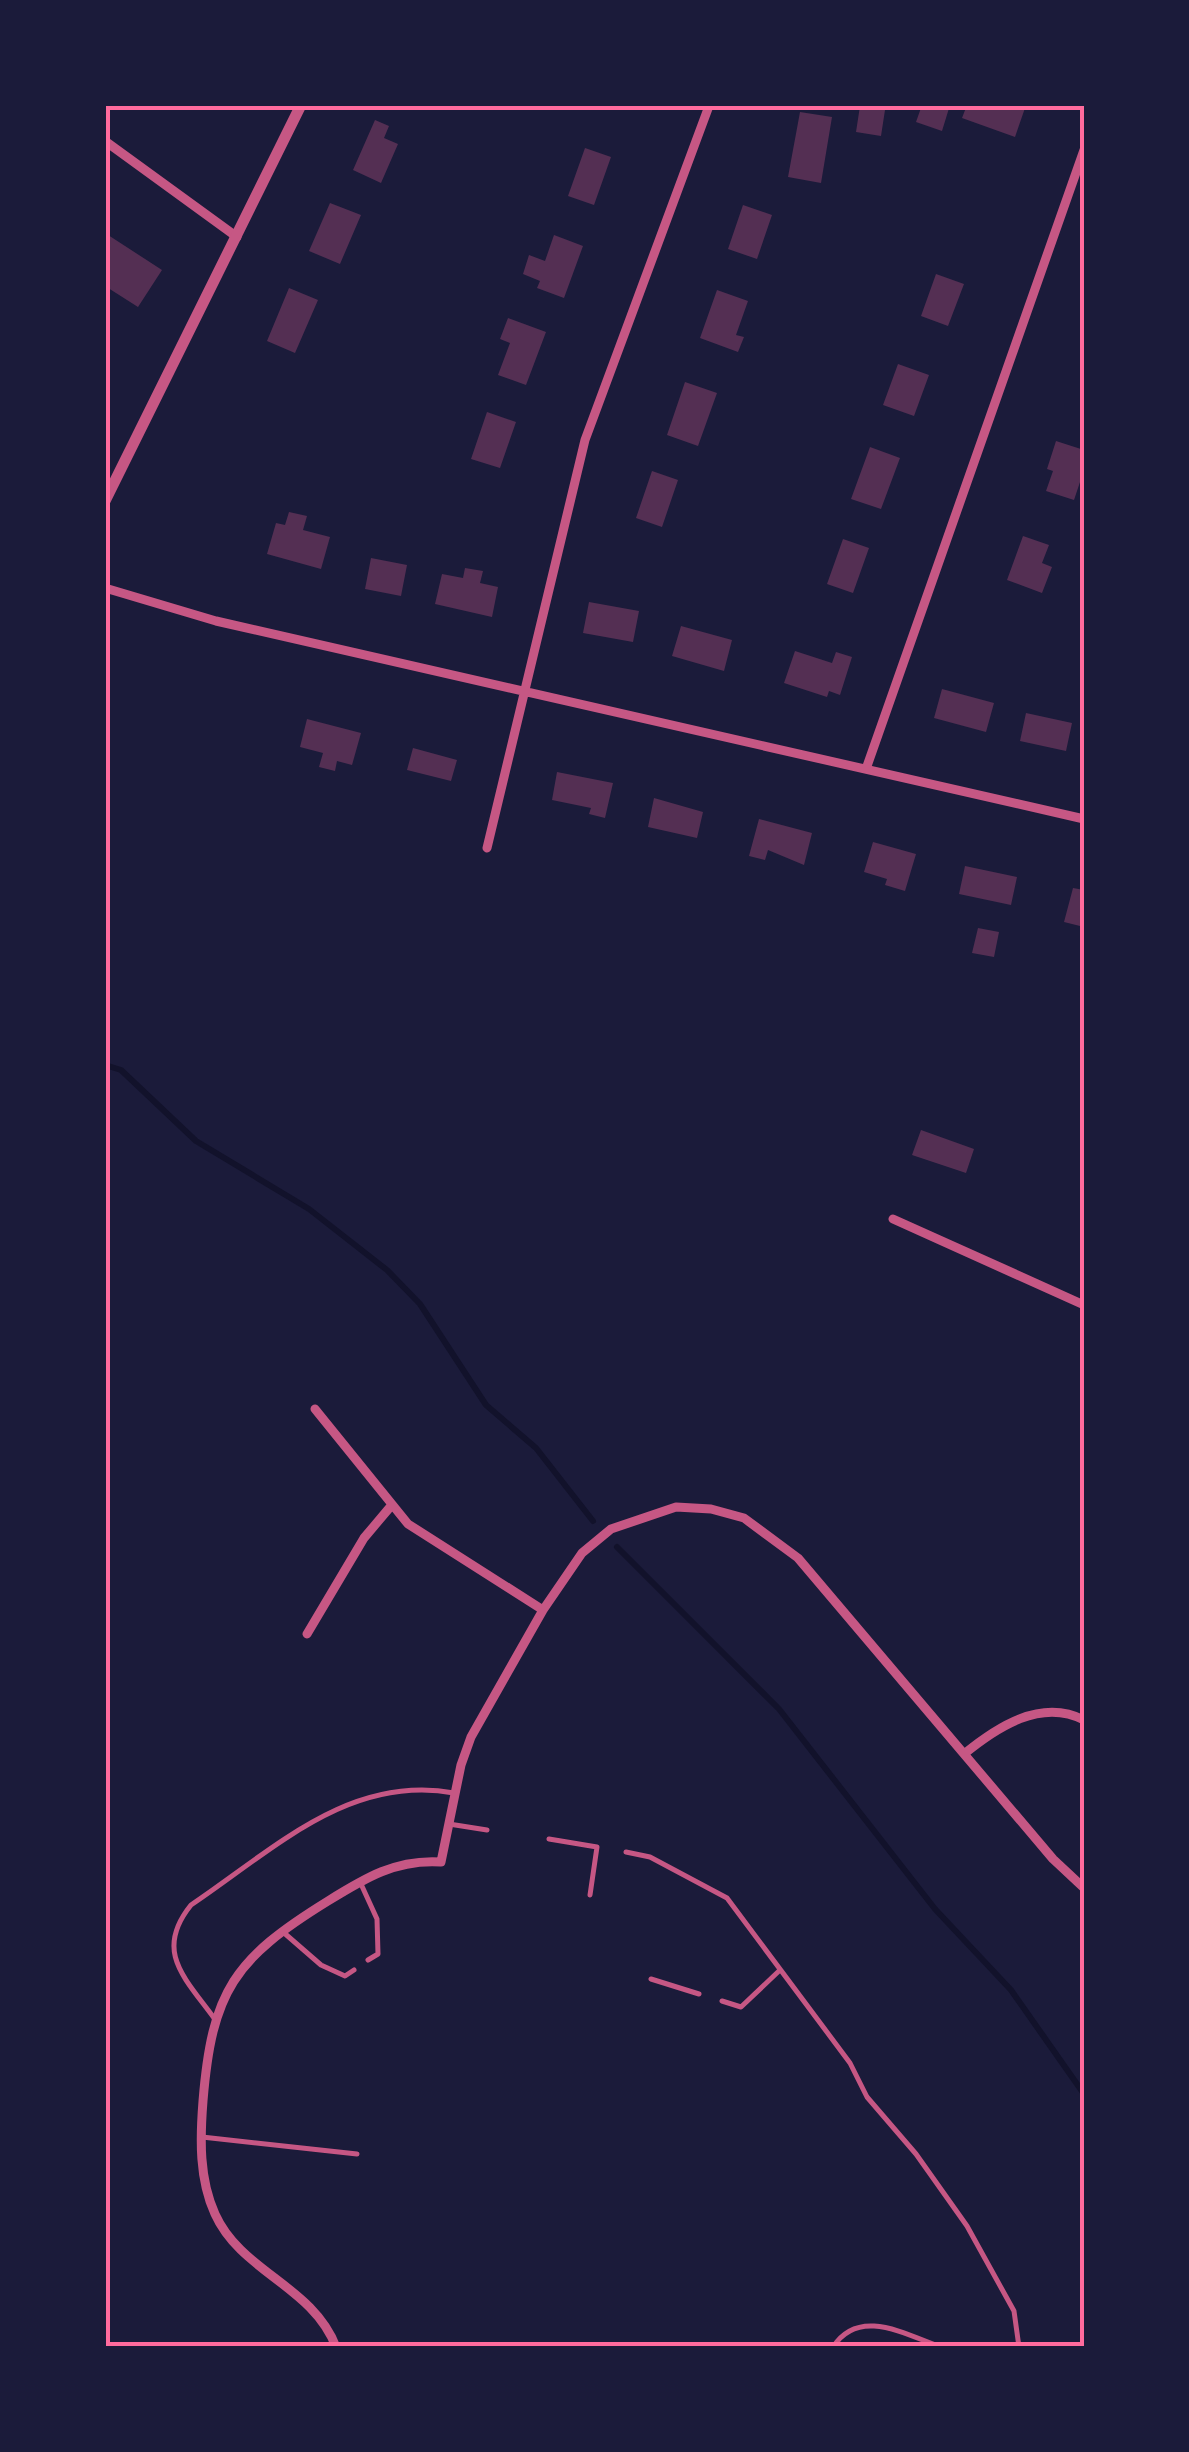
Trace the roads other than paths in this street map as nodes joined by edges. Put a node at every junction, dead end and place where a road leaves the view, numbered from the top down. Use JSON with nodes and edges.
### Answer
{"nodes":[{"id":1,"x":301,"y":105,"type":"edge"},
{"id":2,"x":709,"y":106,"type":"edge"},
{"id":3,"x":105,"y":142,"type":"edge"},
{"id":4,"x":1084,"y":150,"type":"edge"},
{"id":5,"x":237,"y":236,"type":"junction"},
{"id":6,"x":105,"y":501,"type":"edge"},
{"id":7,"x":105,"y":588,"type":"edge"},
{"id":8,"x":524,"y":692,"type":"junction"},
{"id":9,"x":866,"y":769,"type":"junction"},
{"id":10,"x":1084,"y":819,"type":"edge"},
{"id":11,"x":487,"y":848,"type":"dead end"},
{"id":12,"x":892,"y":1219,"type":"dead end"},
{"id":13,"x":1084,"y":1305,"type":"edge"},
{"id":14,"x":315,"y":1410,"type":"dead end"},
{"id":15,"x":391,"y":1506,"type":"junction"},
{"id":16,"x":544,"y":1610,"type":"junction"},
{"id":17,"x":307,"y":1634,"type":"dead end"},
{"id":18,"x":1084,"y":1720,"type":"edge"},
{"id":19,"x":964,"y":1754,"type":"junction"},
{"id":20,"x":455,"y":1794,"type":"junction"},
{"id":21,"x":448,"y":1824,"type":"junction"},
{"id":22,"x":487,"y":1830,"type":"dead end"},
{"id":23,"x":549,"y":1840,"type":"dead end"},
{"id":24,"x":626,"y":1852,"type":"dead end"},
{"id":25,"x":360,"y":1882,"type":"junction"},
{"id":26,"x":1084,"y":1888,"type":"edge"},
{"id":27,"x":590,"y":1895,"type":"dead end"},
{"id":28,"x":282,"y":1931,"type":"junction"},
{"id":29,"x":368,"y":1960,"type":"dead end"},
{"id":30,"x":354,"y":1970,"type":"dead end"},
{"id":31,"x":780,"y":1970,"type":"junction"},
{"id":32,"x":651,"y":1979,"type":"dead end"},
{"id":33,"x":700,"y":1994,"type":"dead end"},
{"id":34,"x":722,"y":2001,"type":"dead end"},
{"id":35,"x":214,"y":2018,"type":"junction"},
{"id":36,"x":202,"y":2137,"type":"junction"},
{"id":37,"x":358,"y":2154,"type":"dead end"},
{"id":38,"x":336,"y":2347,"type":"edge"},
{"id":39,"x":833,"y":2347,"type":"edge"},
{"id":40,"x":940,"y":2347,"type":"edge"},
{"id":41,"x":1019,"y":2347,"type":"edge"}],
"edges":[{"from":1,"to":5,"type":"street"},
{"from":2,"to":8,"type":"street"},
{"from":3,"to":5,"type":"street"},
{"from":4,"to":9,"type":"street"},
{"from":5,"to":6,"type":"street"},
{"from":7,"to":8,"type":"street"},
{"from":8,"to":9,"type":"street"},
{"from":8,"to":11,"type":"street"},
{"from":9,"to":10,"type":"street"},
{"from":12,"to":13,"type":"street"},
{"from":14,"to":15,"type":"street"},
{"from":15,"to":16,"type":"street"},
{"from":15,"to":17,"type":"street"},
{"from":16,"to":19,"type":"street"},
{"from":16,"to":20,"type":"street"},
{"from":18,"to":19,"type":"street"},
{"from":19,"to":26,"type":"street"},
{"from":20,"to":21,"type":"street"},
{"from":20,"to":35,"type":"lane"},
{"from":21,"to":22,"type":"lane"},
{"from":21,"to":25,"type":"street"},
{"from":23,"to":27,"type":"lane"},
{"from":24,"to":31,"type":"lane"},
{"from":25,"to":28,"type":"street"},
{"from":25,"to":29,"type":"lane"},
{"from":28,"to":30,"type":"lane"},
{"from":28,"to":35,"type":"street"},
{"from":31,"to":34,"type":"lane"},
{"from":31,"to":41,"type":"lane"},
{"from":32,"to":33,"type":"lane"},
{"from":35,"to":36,"type":"street"},
{"from":36,"to":37,"type":"lane"},
{"from":36,"to":38,"type":"street"},
{"from":39,"to":40,"type":"lane"}]}
